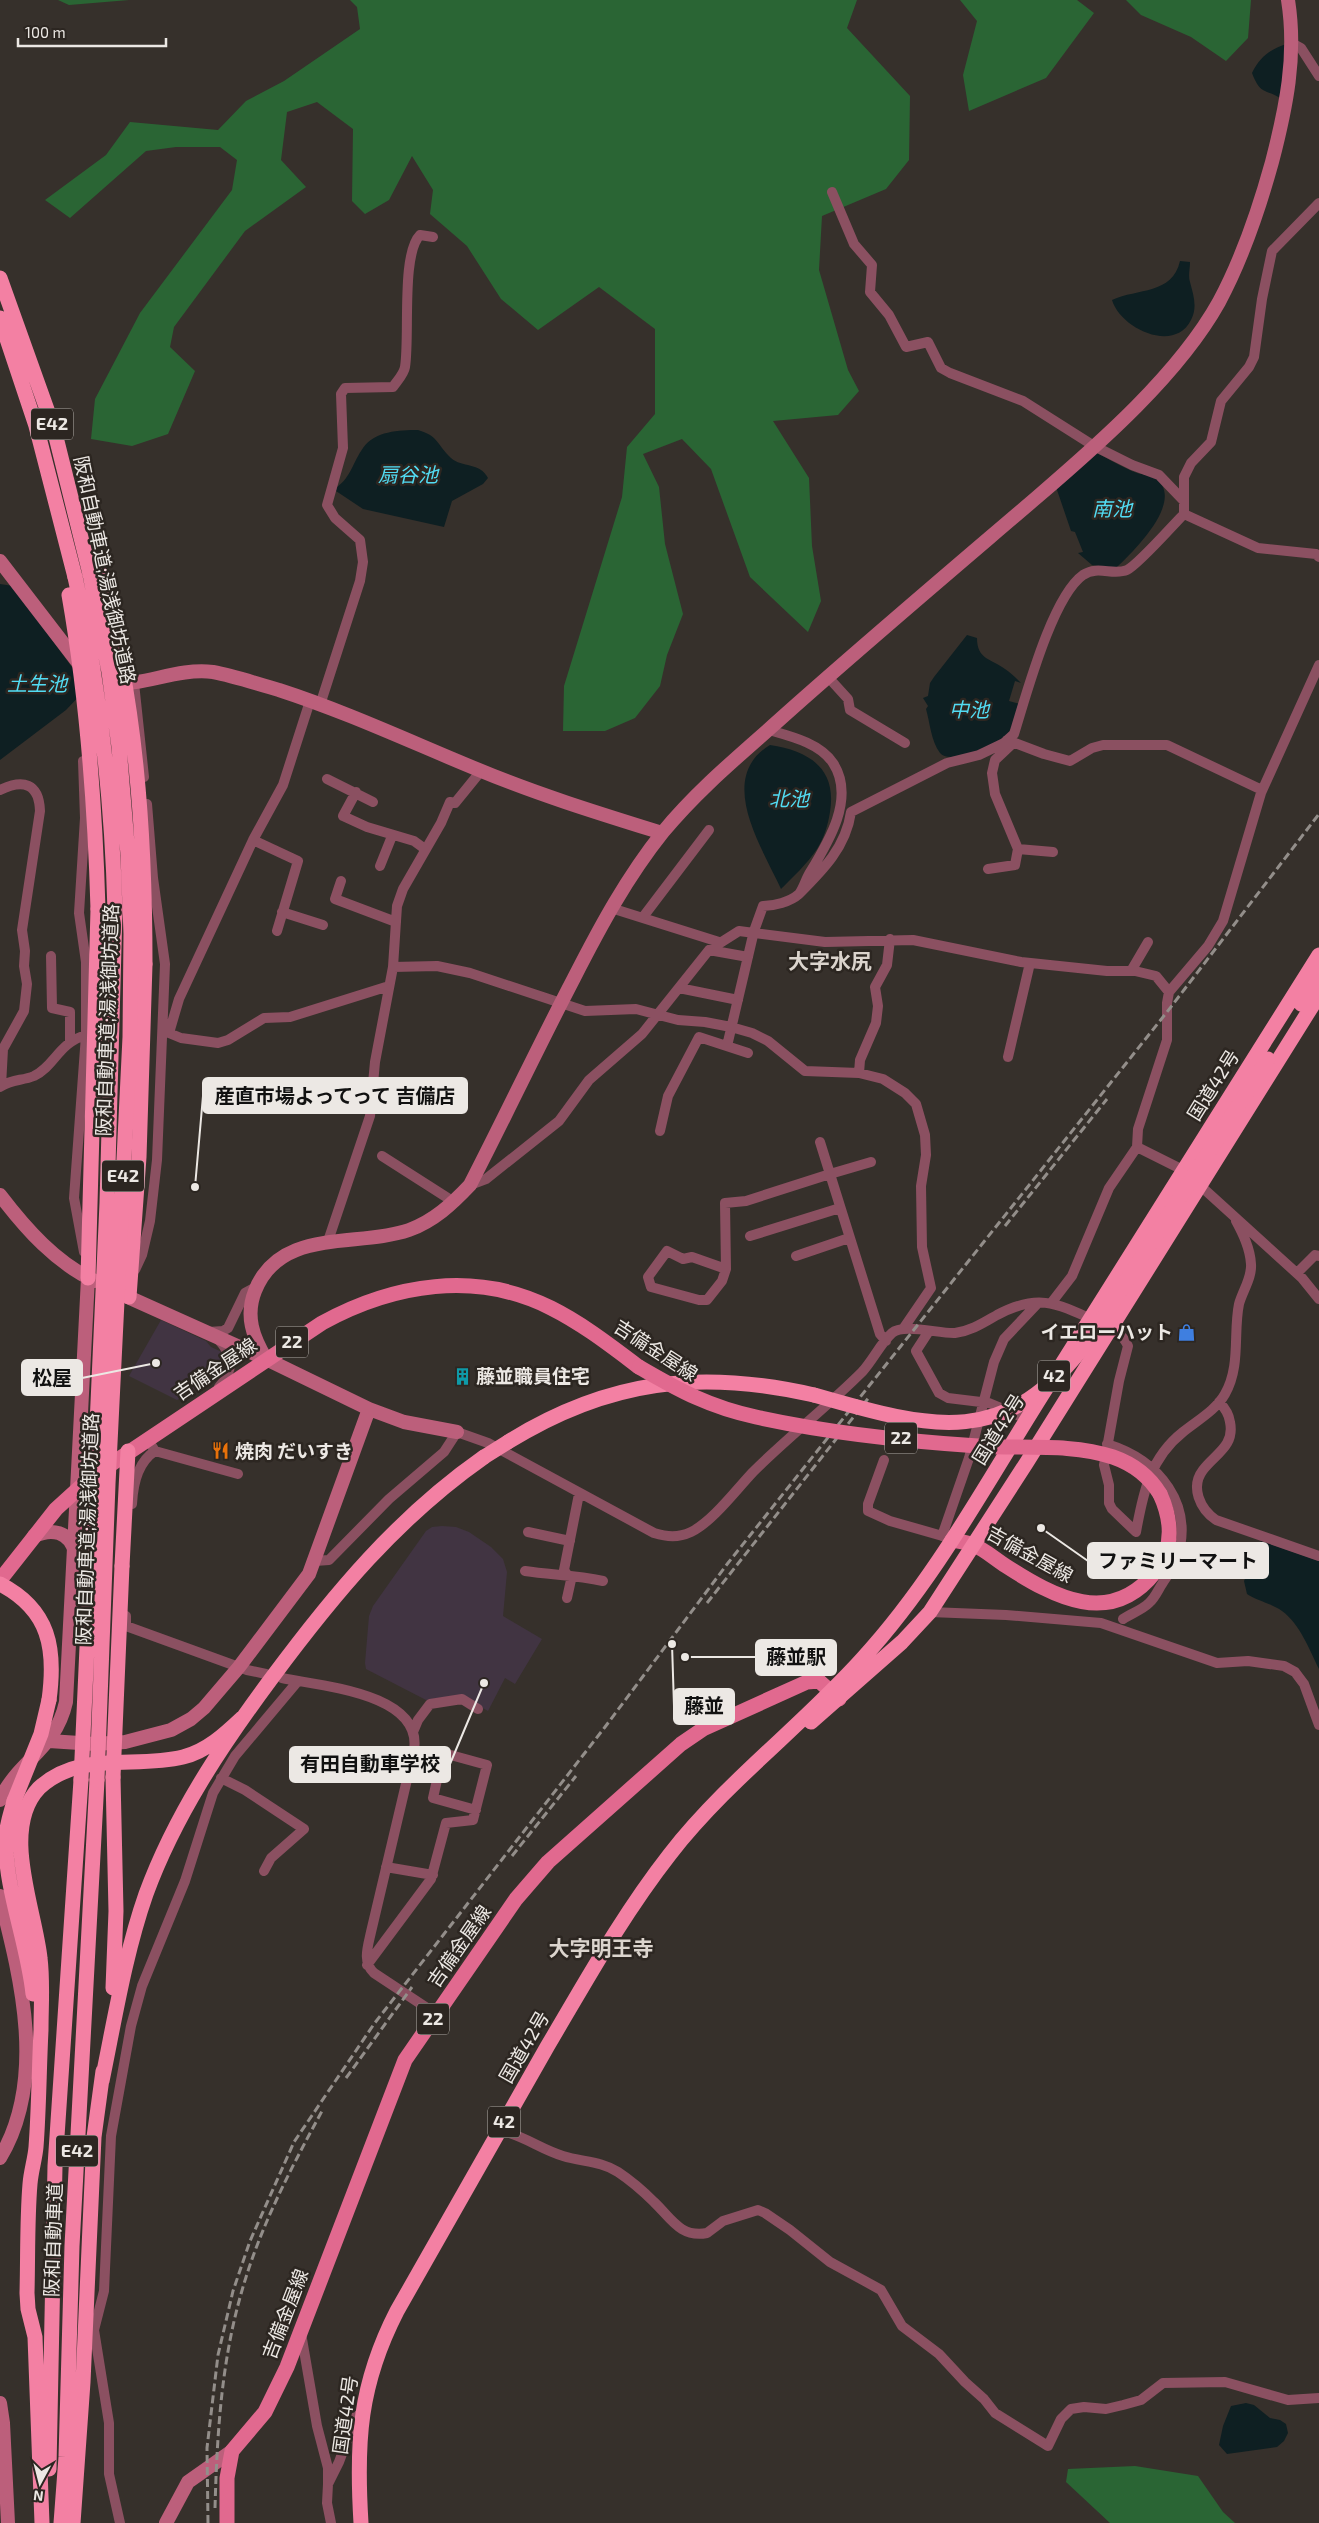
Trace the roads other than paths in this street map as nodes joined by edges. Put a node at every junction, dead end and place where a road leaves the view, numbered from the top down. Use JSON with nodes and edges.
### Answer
{"nodes":[{"id":1,"x":1288,"y":0,"type":"edge"},
{"id":2,"x":1292,"y":43,"type":"junction"},
{"id":3,"x":1319,"y":76,"type":"edge"},
{"id":4,"x":832,"y":192,"type":"dead end"},
{"id":5,"x":1319,"y":203,"type":"edge"},
{"id":6,"x":433,"y":237,"type":"dead end"},
{"id":7,"x":0,"y":278,"type":"edge"},
{"id":8,"x":0,"y":318,"type":"edge"},
{"id":9,"x":1094,"y":446,"type":"junction"},
{"id":10,"x":1184,"y":501,"type":"junction"},
{"id":11,"x":1184,"y":514,"type":"junction"},
{"id":12,"x":1319,"y":556,"type":"edge"},
{"id":13,"x":0,"y":561,"type":"edge"},
{"id":14,"x":95,"y":573,"type":"junction"},
{"id":15,"x":70,"y":578,"type":"junction"},
{"id":16,"x":1319,"y":665,"type":"edge"},
{"id":17,"x":828,"y":677,"type":"junction"},
{"id":18,"x":134,"y":683,"type":"junction"},
{"id":19,"x":315,"y":703,"type":"junction"},
{"id":20,"x":140,"y":721,"type":"junction"},
{"id":21,"x":769,"y":730,"type":"junction"},
{"id":22,"x":1010,"y":741,"type":"junction"},
{"id":23,"x":905,"y":743,"type":"dead end"},
{"id":24,"x":482,"y":771,"type":"junction"},
{"id":25,"x":327,"y":779,"type":"dead end"},
{"id":26,"x":0,"y":790,"type":"edge"},
{"id":27,"x":1262,"y":790,"type":"junction"},
{"id":28,"x":356,"y":792,"type":"junction"},
{"id":29,"x":373,"y":802,"type":"dead end"},
{"id":30,"x":709,"y":830,"type":"dead end"},
{"id":31,"x":662,"y":833,"type":"junction"},
{"id":32,"x":392,"y":836,"type":"junction"},
{"id":33,"x":253,"y":840,"type":"junction"},
{"id":34,"x":425,"y":849,"type":"junction"},
{"id":35,"x":1018,"y":849,"type":"junction"},
{"id":36,"x":1053,"y":852,"type":"dead end"},
{"id":37,"x":380,"y":866,"type":"dead end"},
{"id":38,"x":988,"y":869,"type":"dead end"},
{"id":39,"x":342,"y":881,"type":"dead end"},
{"id":40,"x":799,"y":894,"type":"junction"},
{"id":41,"x":610,"y":908,"type":"junction"},
{"id":42,"x":282,"y":912,"type":"junction"},
{"id":43,"x":643,"y":917,"type":"junction"},
{"id":44,"x":396,"y":922,"type":"junction"},
{"id":45,"x":323,"y":925,"type":"dead end"},
{"id":46,"x":277,"y":931,"type":"dead end"},
{"id":47,"x":754,"y":931,"type":"junction"},
{"id":48,"x":890,"y":939,"type":"junction"},
{"id":49,"x":719,"y":942,"type":"junction"},
{"id":50,"x":1148,"y":942,"type":"dead end"},
{"id":51,"x":708,"y":950,"type":"junction"},
{"id":52,"x":1319,"y":955,"type":"edge"},
{"id":53,"x":51,"y":956,"type":"dead end"},
{"id":54,"x":748,"y":957,"type":"junction"},
{"id":55,"x":1030,"y":963,"type":"junction"},
{"id":56,"x":393,"y":968,"type":"junction"},
{"id":57,"x":1131,"y":971,"type":"junction"},
{"id":58,"x":1319,"y":976,"type":"edge"},
{"id":59,"x":389,"y":986,"type":"junction"},
{"id":60,"x":680,"y":988,"type":"junction"},
{"id":61,"x":1169,"y":992,"type":"junction"},
{"id":62,"x":1319,"y":995,"type":"edge"},
{"id":63,"x":738,"y":1000,"type":"junction"},
{"id":64,"x":561,"y":1003,"type":"junction"},
{"id":65,"x":659,"y":1014,"type":"junction"},
{"id":66,"x":732,"y":1027,"type":"junction"},
{"id":67,"x":166,"y":1032,"type":"junction"},
{"id":68,"x":86,"y":1035,"type":"junction"},
{"id":69,"x":70,"y":1042,"type":"junction"},
{"id":70,"x":727,"y":1046,"type":"junction"},
{"id":71,"x":748,"y":1053,"type":"dead end"},
{"id":72,"x":1008,"y":1057,"type":"dead end"},
{"id":73,"x":859,"y":1073,"type":"junction"},
{"id":74,"x":1,"y":1086,"type":"edge"},
{"id":75,"x":660,"y":1131,"type":"dead end"},
{"id":76,"x":820,"y":1142,"type":"dead end"},
{"id":77,"x":1137,"y":1147,"type":"junction"},
{"id":78,"x":382,"y":1156,"type":"dead end"},
{"id":79,"x":871,"y":1162,"type":"dead end"},
{"id":80,"x":1183,"y":1170,"type":"junction"},
{"id":81,"x":830,"y":1174,"type":"junction"},
{"id":82,"x":1201,"y":1184,"type":"junction"},
{"id":83,"x":470,"y":1185,"type":"junction"},
{"id":84,"x":0,"y":1195,"type":"edge"},
{"id":85,"x":454,"y":1202,"type":"junction"},
{"id":86,"x":840,"y":1208,"type":"junction"},
{"id":87,"x":1232,"y":1213,"type":"junction"},
{"id":88,"x":750,"y":1236,"type":"dead end"},
{"id":89,"x":849,"y":1238,"type":"junction"},
{"id":90,"x":328,"y":1241,"type":"junction"},
{"id":91,"x":796,"y":1256,"type":"dead end"},
{"id":92,"x":1319,"y":1256,"type":"edge"},
{"id":93,"x":726,"y":1269,"type":"junction"},
{"id":94,"x":1297,"y":1274,"type":"junction"},
{"id":95,"x":88,"y":1278,"type":"junction"},
{"id":96,"x":256,"y":1287,"type":"junction"},
{"id":97,"x":129,"y":1298,"type":"junction"},
{"id":98,"x":1319,"y":1299,"type":"edge"},
{"id":99,"x":1039,"y":1302,"type":"junction"},
{"id":100,"x":1052,"y":1302,"type":"junction"},
{"id":101,"x":1090,"y":1318,"type":"junction"},
{"id":102,"x":903,"y":1329,"type":"junction"},
{"id":103,"x":1111,"y":1329,"type":"junction"},
{"id":104,"x":201,"y":1331,"type":"junction"},
{"id":105,"x":929,"y":1331,"type":"junction"},
{"id":106,"x":218,"y":1338,"type":"junction"},
{"id":107,"x":886,"y":1342,"type":"junction"},
{"id":108,"x":266,"y":1359,"type":"junction"},
{"id":109,"x":208,"y":1398,"type":"junction"},
{"id":110,"x":983,"y":1402,"type":"junction"},
{"id":111,"x":1219,"y":1402,"type":"junction"},
{"id":112,"x":369,"y":1409,"type":"junction"},
{"id":113,"x":1027,"y":1419,"type":"junction"},
{"id":114,"x":457,"y":1432,"type":"junction"},
{"id":115,"x":147,"y":1438,"type":"junction"},
{"id":116,"x":1107,"y":1444,"type":"junction"},
{"id":117,"x":128,"y":1451,"type":"junction"},
{"id":118,"x":156,"y":1451,"type":"junction"},
{"id":119,"x":884,"y":1460,"type":"dead end"},
{"id":120,"x":1153,"y":1467,"type":"junction"},
{"id":121,"x":238,"y":1474,"type":"dead end"},
{"id":122,"x":78,"y":1487,"type":"junction"},
{"id":123,"x":579,"y":1494,"type":"junction"},
{"id":124,"x":528,"y":1532,"type":"dead end"},
{"id":125,"x":34,"y":1536,"type":"junction"},
{"id":126,"x":947,"y":1538,"type":"junction"},
{"id":127,"x":570,"y":1541,"type":"junction"},
{"id":128,"x":972,"y":1544,"type":"junction"},
{"id":129,"x":75,"y":1552,"type":"junction"},
{"id":130,"x":1319,"y":1556,"type":"edge"},
{"id":131,"x":315,"y":1561,"type":"junction"},
{"id":132,"x":525,"y":1571,"type":"dead end"},
{"id":133,"x":568,"y":1575,"type":"junction"},
{"id":134,"x":0,"y":1580,"type":"edge"},
{"id":135,"x":603,"y":1581,"type":"dead end"},
{"id":136,"x":0,"y":1584,"type":"edge"},
{"id":137,"x":1125,"y":1596,"type":"junction"},
{"id":138,"x":567,"y":1598,"type":"dead end"},
{"id":139,"x":930,"y":1612,"type":"junction"},
{"id":140,"x":1123,"y":1618,"type":"junction"},
{"id":141,"x":1121,"y":1630,"type":"junction"},
{"id":142,"x":239,"y":1667,"type":"junction"},
{"id":143,"x":266,"y":1674,"type":"dead end"},
{"id":144,"x":282,"y":1678,"type":"dead end"},
{"id":145,"x":298,"y":1681,"type":"junction"},
{"id":146,"x":835,"y":1694,"type":"junction"},
{"id":147,"x":478,"y":1709,"type":"dead end"},
{"id":148,"x":242,"y":1718,"type":"junction"},
{"id":149,"x":1319,"y":1725,"type":"edge"},
{"id":150,"x":413,"y":1732,"type":"junction"},
{"id":151,"x":49,"y":1741,"type":"junction"},
{"id":152,"x":414,"y":1750,"type":"junction"},
{"id":153,"x":443,"y":1753,"type":"junction"},
{"id":154,"x":221,"y":1778,"type":"junction"},
{"id":155,"x":81,"y":1780,"type":"joint"},
{"id":156,"x":97,"y":1780,"type":"joint"},
{"id":157,"x":5,"y":1795,"type":"edge"},
{"id":158,"x":476,"y":1810,"type":"junction"},
{"id":159,"x":386,"y":1867,"type":"junction"},
{"id":160,"x":264,"y":1871,"type":"dead end"},
{"id":161,"x":433,"y":1875,"type":"junction"},
{"id":162,"x":0,"y":1896,"type":"edge"},
{"id":163,"x":367,"y":1965,"type":"junction"},
{"id":164,"x":436,"y":2014,"type":"junction"},
{"id":165,"x":39,"y":2073,"type":"junction"},
{"id":166,"x":102,"y":2081,"type":"junction"},
{"id":167,"x":499,"y":2130,"type":"junction"},
{"id":168,"x":0,"y":2158,"type":"edge"},
{"id":169,"x":300,"y":2330,"type":"junction"},
{"id":170,"x":1319,"y":2398,"type":"edge"},
{"id":171,"x":0,"y":2403,"type":"edge"},
{"id":172,"x":362,"y":2414,"type":"junction"},
{"id":173,"x":232,"y":2451,"type":"junction"},
{"id":174,"x":328,"y":2484,"type":"junction"},
{"id":175,"x":8,"y":2523,"type":"edge"},
{"id":176,"x":42,"y":2523,"type":"edge"},
{"id":177,"x":47,"y":2523,"type":"edge"},
{"id":178,"x":61,"y":2523,"type":"edge"},
{"id":179,"x":73,"y":2523,"type":"edge"},
{"id":180,"x":120,"y":2523,"type":"edge"},
{"id":181,"x":166,"y":2523,"type":"edge"},
{"id":182,"x":227,"y":2523,"type":"edge"},
{"id":183,"x":331,"y":2523,"type":"edge"},
{"id":184,"x":361,"y":2523,"type":"edge"}],
"edges":[{"from":1,"to":2,"type":"street"},
{"from":2,"to":3,"type":"street"},
{"from":2,"to":9,"type":"street"},
{"from":4,"to":9,"type":"street"},
{"from":5,"to":10,"type":"street"},
{"from":6,"to":19,"type":"street"},
{"from":7,"to":14,"type":"highway","name":"阪和自動車道;湯浅御坊道路","number":"E42"},
{"from":8,"to":15,"type":"highway","name":"阪和自動車道;湯浅御坊道路","number":"E42"},
{"from":9,"to":10,"type":"street"},
{"from":9,"to":17,"type":"street"},
{"from":10,"to":11,"type":"street"},
{"from":11,"to":12,"type":"street"},
{"from":11,"to":22,"type":"street"},
{"from":13,"to":18,"type":"street"},
{"from":14,"to":97,"type":"highway","bridge":true},
{"from":14,"to":156,"type":"highway","name":"阪和自動車道;湯浅御坊道路","number":"E42","bridge":true},
{"from":15,"to":95,"type":"highway","bridge":true},
{"from":15,"to":155,"type":"highway","name":"阪和自動車道;湯浅御坊道路","number":"E42","bridge":true},
{"from":16,"to":27,"type":"street"},
{"from":17,"to":21,"type":"street"},
{"from":17,"to":23,"type":"street"},
{"from":18,"to":19,"type":"street"},
{"from":18,"to":20,"type":"street"},
{"from":19,"to":24,"type":"street"},
{"from":19,"to":33,"type":"street"},
{"from":20,"to":67,"type":"street"},
{"from":20,"to":68,"type":"street"},
{"from":21,"to":31,"type":"street"},
{"from":21,"to":40,"type":"street"},
{"from":22,"to":27,"type":"street"},
{"from":22,"to":35,"type":"street"},
{"from":22,"to":40,"type":"street"},
{"from":24,"to":31,"type":"street"},
{"from":24,"to":34,"type":"street"},
{"from":25,"to":28,"type":"street"},
{"from":26,"to":74,"type":"street"},
{"from":27,"to":61,"type":"street"},
{"from":28,"to":29,"type":"street"},
{"from":28,"to":32,"type":"street"},
{"from":30,"to":43,"type":"street"},
{"from":31,"to":41,"type":"street"},
{"from":32,"to":34,"type":"street"},
{"from":32,"to":37,"type":"street"},
{"from":33,"to":42,"type":"street"},
{"from":33,"to":67,"type":"street"},
{"from":34,"to":44,"type":"street"},
{"from":35,"to":36,"type":"street"},
{"from":35,"to":38,"type":"street"},
{"from":39,"to":44,"type":"street"},
{"from":40,"to":47,"type":"street"},
{"from":41,"to":43,"type":"street"},
{"from":41,"to":64,"type":"street"},
{"from":42,"to":45,"type":"street"},
{"from":42,"to":46,"type":"street"},
{"from":43,"to":49,"type":"street"},
{"from":44,"to":56,"type":"street"},
{"from":47,"to":48,"type":"street"},
{"from":47,"to":49,"type":"street"},
{"from":47,"to":54,"type":"street"},
{"from":48,"to":55,"type":"street"},
{"from":48,"to":73,"type":"street"},
{"from":49,"to":51,"type":"street"},
{"from":50,"to":57,"type":"street"},
{"from":51,"to":54,"type":"street"},
{"from":51,"to":60,"type":"street"},
{"from":52,"to":80,"type":"highway","name":"国道42号","number":"42"},
{"from":53,"to":69,"type":"street"},
{"from":54,"to":63,"type":"street"},
{"from":55,"to":57,"type":"street"},
{"from":55,"to":72,"type":"street"},
{"from":56,"to":59,"type":"street"},
{"from":56,"to":64,"type":"street"},
{"from":57,"to":61,"type":"street"},
{"from":58,"to":148,"type":"highway","bridge":true},
{"from":59,"to":67,"type":"street"},
{"from":59,"to":90,"type":"street"},
{"from":60,"to":63,"type":"street"},
{"from":60,"to":65,"type":"street"},
{"from":61,"to":77,"type":"street"},
{"from":62,"to":82,"type":"highway","name":"国道42号","number":"42"},
{"from":63,"to":66,"type":"street"},
{"from":64,"to":65,"type":"street"},
{"from":64,"to":83,"type":"street"},
{"from":65,"to":66,"type":"street"},
{"from":65,"to":83,"type":"street"},
{"from":66,"to":70,"type":"street"},
{"from":66,"to":73,"type":"street"},
{"from":67,"to":97,"type":"street"},
{"from":68,"to":69,"type":"street"},
{"from":68,"to":95,"type":"street"},
{"from":69,"to":74,"type":"street"},
{"from":70,"to":71,"type":"street"},
{"from":70,"to":75,"type":"street"},
{"from":73,"to":102,"type":"street"},
{"from":76,"to":81,"type":"street"},
{"from":77,"to":80,"type":"street"},
{"from":77,"to":100,"type":"street"},
{"from":78,"to":85,"type":"street"},
{"from":79,"to":81,"type":"street"},
{"from":80,"to":82,"type":"street"},
{"from":80,"to":101,"type":"highway","name":"国道42号","number":"42"},
{"from":81,"to":86,"type":"street"},
{"from":81,"to":93,"type":"street"},
{"from":82,"to":87,"type":"street"},
{"from":82,"to":103,"type":"highway","name":"国道42号","number":"42"},
{"from":83,"to":85,"type":"street"},
{"from":84,"to":95,"type":"street"},
{"from":85,"to":90,"type":"street"},
{"from":86,"to":88,"type":"street"},
{"from":86,"to":89,"type":"street"},
{"from":87,"to":94,"type":"street"},
{"from":87,"to":111,"type":"street"},
{"from":89,"to":91,"type":"street"},
{"from":89,"to":107,"type":"street"},
{"from":90,"to":96,"type":"street"},
{"from":92,"to":94,"type":"street"},
{"from":93,"to":93,"type":"street"},
{"from":94,"to":98,"type":"street"},
{"from":95,"to":97,"type":"street"},
{"from":95,"to":122,"type":"street"},
{"from":96,"to":104,"type":"street"},
{"from":96,"to":108,"type":"street"},
{"from":97,"to":104,"type":"street"},
{"from":99,"to":100,"type":"street"},
{"from":99,"to":105,"type":"street"},
{"from":99,"to":110,"type":"street"},
{"from":100,"to":101,"type":"street"},
{"from":101,"to":103,"type":"street"},
{"from":101,"to":113,"type":"highway","name":"国道42号","number":"42"},
{"from":102,"to":105,"type":"street"},
{"from":102,"to":107,"type":"street"},
{"from":103,"to":116,"type":"street"},
{"from":103,"to":128,"type":"highway","name":"国道42号","number":"42"},
{"from":104,"to":106,"type":"street"},
{"from":105,"to":110,"type":"street"},
{"from":106,"to":108,"type":"street"},
{"from":106,"to":109,"type":"street"},
{"from":107,"to":123,"type":"street"},
{"from":108,"to":109,"type":"main road","name":"吉備金屋線","number":"22"},
{"from":108,"to":112,"type":"street"},
{"from":108,"to":137,"type":"main road","name":"吉備金屋線","number":"22","bridge":true},
{"from":109,"to":115,"type":"main road","name":"吉備金屋線","number":"22"},
{"from":110,"to":113,"type":"street"},
{"from":110,"to":126,"type":"street"},
{"from":111,"to":120,"type":"street"},
{"from":111,"to":130,"type":"street"},
{"from":112,"to":114,"type":"street"},
{"from":112,"to":131,"type":"street"},
{"from":113,"to":126,"type":"highway","name":"国道42号","number":"42"},
{"from":114,"to":123,"type":"street"},
{"from":114,"to":131,"type":"street"},
{"from":115,"to":117,"type":"main road","name":"吉備金屋線","number":"22"},
{"from":115,"to":118,"type":"street"},
{"from":116,"to":120,"type":"street"},
{"from":116,"to":120,"type":"street"},
{"from":117,"to":122,"type":"main road","name":"吉備金屋線","number":"22"},
{"from":117,"to":166,"type":"highway","bridge":true},
{"from":118,"to":121,"type":"street"},
{"from":118,"to":142,"type":"street"},
{"from":119,"to":126,"type":"street"},
{"from":120,"to":140,"type":"street"},
{"from":122,"to":125,"type":"main road","name":"吉備金屋線","number":"22"},
{"from":122,"to":129,"type":"street"},
{"from":123,"to":127,"type":"street"},
{"from":124,"to":127,"type":"street"},
{"from":125,"to":129,"type":"street"},
{"from":125,"to":134,"type":"main road","name":"吉備金屋線","number":"22"},
{"from":126,"to":128,"type":"main road","name":"吉備金屋線","number":"22"},
{"from":126,"to":146,"type":"highway","name":"国道42号","number":"42"},
{"from":127,"to":133,"type":"street"},
{"from":128,"to":137,"type":"main road","name":"吉備金屋線","number":"22"},
{"from":128,"to":139,"type":"highway","name":"国道42号","number":"42"},
{"from":129,"to":151,"type":"street"},
{"from":131,"to":142,"type":"street"},
{"from":132,"to":133,"type":"street"},
{"from":133,"to":135,"type":"street"},
{"from":133,"to":138,"type":"street"},
{"from":136,"to":157,"type":"highway","bridge":true},
{"from":137,"to":140,"type":"street"},
{"from":139,"to":141,"type":"street"},
{"from":139,"to":146,"type":"highway","name":"国道42号","number":"42"},
{"from":140,"to":141,"type":"street"},
{"from":141,"to":149,"type":"street"},
{"from":142,"to":143,"type":"street"},
{"from":142,"to":151,"type":"street"},
{"from":144,"to":145,"type":"street"},
{"from":145,"to":150,"type":"street"},
{"from":145,"to":154,"type":"street"},
{"from":146,"to":164,"type":"main road","name":"吉備金屋線","number":"22"},
{"from":146,"to":167,"type":"highway","name":"国道42号","number":"42"},
{"from":147,"to":150,"type":"street"},
{"from":148,"to":165,"type":"highway"},
{"from":148,"to":166,"type":"highway"},
{"from":150,"to":152,"type":"street"},
{"from":151,"to":157,"type":"street"},
{"from":152,"to":153,"type":"street"},
{"from":152,"to":159,"type":"street"},
{"from":153,"to":158,"type":"street"},
{"from":153,"to":158,"type":"street"},
{"from":154,"to":160,"type":"street"},
{"from":154,"to":180,"type":"street"},
{"from":155,"to":177,"type":"highway","name":"阪和自動車道","number":"E42"},
{"from":156,"to":178,"type":"highway","name":"阪和自動車道","number":"E42"},
{"from":157,"to":165,"type":"highway"},
{"from":158,"to":161,"type":"street"},
{"from":159,"to":161,"type":"street"},
{"from":159,"to":163,"type":"street"},
{"from":161,"to":163,"type":"street"},
{"from":162,"to":168,"type":"street"},
{"from":163,"to":164,"type":"street"},
{"from":164,"to":169,"type":"main road","name":"吉備金屋線","number":"22"},
{"from":165,"to":176,"type":"highway"},
{"from":166,"to":179,"type":"highway"},
{"from":167,"to":170,"type":"street"},
{"from":167,"to":172,"type":"highway","name":"国道42号","number":"42"},
{"from":169,"to":173,"type":"main road","name":"吉備金屋線","number":"22"},
{"from":169,"to":174,"type":"street"},
{"from":171,"to":175,"type":"street"},
{"from":172,"to":174,"type":"street"},
{"from":172,"to":184,"type":"highway","name":"国道42号","number":"42"},
{"from":173,"to":181,"type":"street"},
{"from":173,"to":182,"type":"main road","name":"吉備金屋線","number":"22"},
{"from":174,"to":183,"type":"street"}]}
